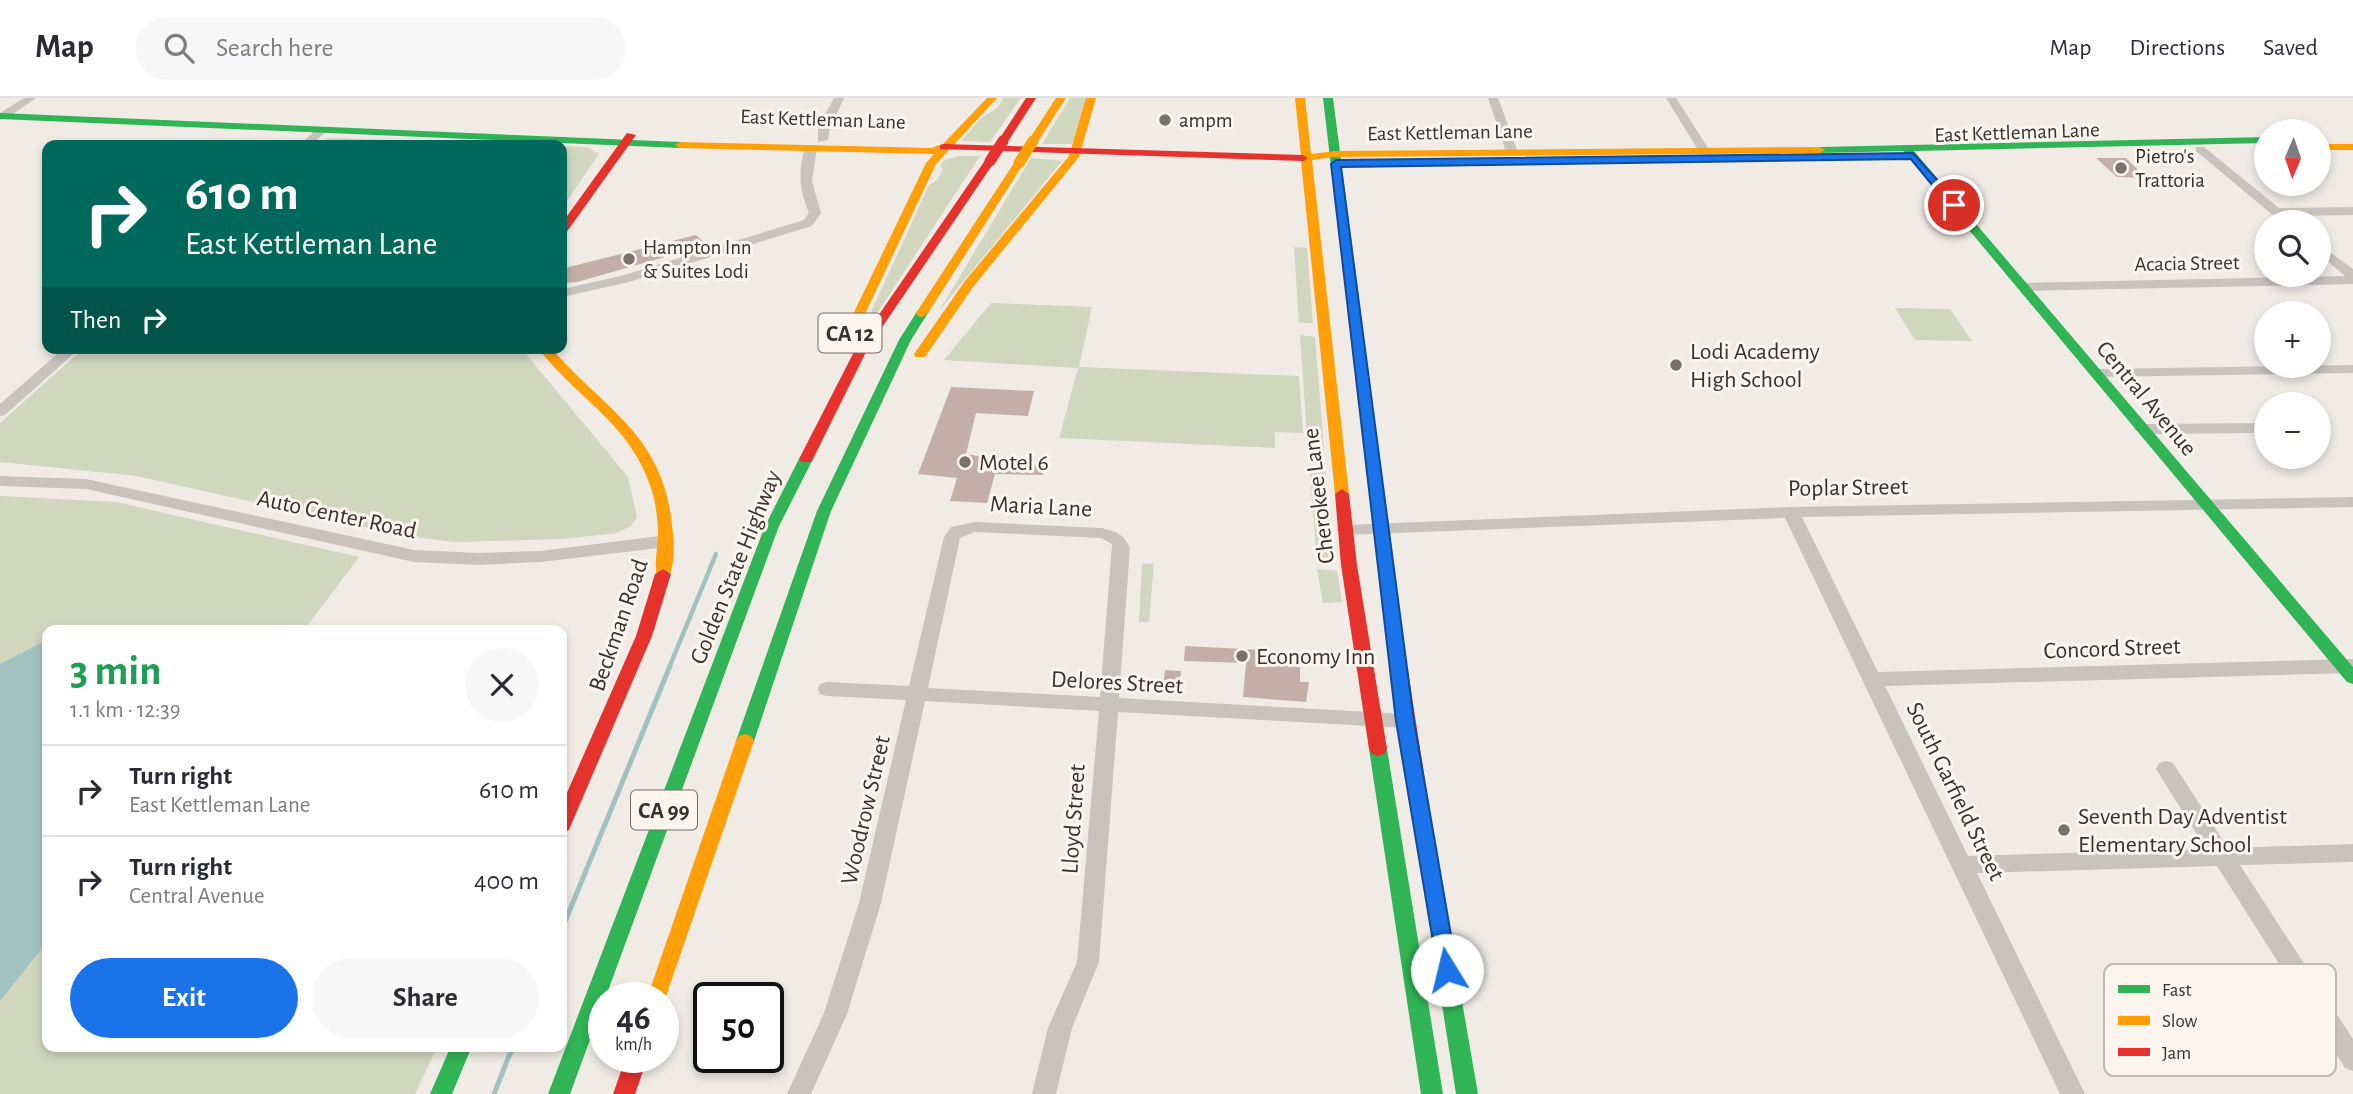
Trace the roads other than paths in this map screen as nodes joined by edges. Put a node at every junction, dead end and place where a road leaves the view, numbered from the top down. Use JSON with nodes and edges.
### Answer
{"nodes":[{"id":1,"x":31,"y":98,"type":"edge"},
{"id":2,"x":839,"y":98,"type":"edge"},
{"id":3,"x":992,"y":98,"type":"edge"},
{"id":4,"x":1031,"y":98,"type":"edge"},
{"id":5,"x":1061,"y":98,"type":"edge"},
{"id":6,"x":1091,"y":98,"type":"edge"},
{"id":7,"x":1300,"y":98,"type":"edge"},
{"id":8,"x":1328,"y":98,"type":"edge"},
{"id":9,"x":1493,"y":98,"type":"edge"},
{"id":10,"x":1671,"y":98,"type":"edge"},
{"id":11,"x":1,"y":116,"type":"edge"},
{"id":12,"x":322,"y":130,"type":"junction"},
{"id":13,"x":629,"y":139,"type":"junction"},
{"id":14,"x":815,"y":139,"type":"junction"},
{"id":15,"x":2331,"y":139,"type":"edge"},
{"id":16,"x":2353,"y":139,"type":"edge"},
{"id":17,"x":310,"y":140,"type":"edge"},
{"id":18,"x":2254,"y":140,"type":"edge"},
{"id":19,"x":944,"y":147,"type":"junction"},
{"id":20,"x":2331,"y":147,"type":"edge"},
{"id":21,"x":2353,"y":147,"type":"edge"},
{"id":22,"x":2254,"y":148,"type":"edge"},
{"id":23,"x":2200,"y":149,"type":"junction"},
{"id":24,"x":1703,"y":151,"type":"junction"},
{"id":25,"x":1076,"y":152,"type":"junction"},
{"id":26,"x":1512,"y":152,"type":"junction"},
{"id":27,"x":1910,"y":152,"type":"junction"},
{"id":28,"x":1307,"y":158,"type":"junction"},
{"id":29,"x":1335,"y":159,"type":"junction"},
{"id":30,"x":2274,"y":210,"type":"edge"},
{"id":31,"x":2331,"y":211,"type":"edge"},
{"id":32,"x":2353,"y":211,"type":"edge"},
{"id":33,"x":567,"y":224,"type":"edge"},
{"id":34,"x":2331,"y":259,"type":"edge"},
{"id":35,"x":2353,"y":278,"type":"edge"},
{"id":36,"x":2022,"y":287,"type":"junction"},
{"id":37,"x":567,"y":292,"type":"edge"},
{"id":38,"x":66,"y":354,"type":"edge"},
{"id":39,"x":550,"y":354,"type":"edge"},
{"id":40,"x":2353,"y":369,"type":"edge"},
{"id":41,"x":2097,"y":373,"type":"junction"},
{"id":42,"x":0,"y":412,"type":"edge"},
{"id":43,"x":2254,"y":428,"type":"edge"},
{"id":44,"x":2142,"y":429,"type":"junction"},
{"id":45,"x":839,"y":480,"type":"junction"},
{"id":46,"x":0,"y":481,"type":"edge"},
{"id":47,"x":2353,"y":502,"type":"edge"},
{"id":48,"x":2206,"y":504,"type":"junction"},
{"id":49,"x":1791,"y":512,"type":"junction"},
{"id":50,"x":772,"y":526,"type":"junction"},
{"id":51,"x":1380,"y":529,"type":"junction"},
{"id":52,"x":1344,"y":530,"type":"junction"},
{"id":53,"x":957,"y":531,"type":"joint"},
{"id":54,"x":667,"y":541,"type":"junction"},
{"id":55,"x":1120,"y":541,"type":"joint"},
{"id":56,"x":2350,"y":670,"type":"edge"},
{"id":57,"x":1873,"y":679,"type":"junction"},
{"id":58,"x":827,"y":689,"type":"dead end"},
{"id":59,"x":919,"y":694,"type":"junction"},
{"id":60,"x":1109,"y":707,"type":"junction"},
{"id":61,"x":1374,"y":720,"type":"junction"},
{"id":62,"x":1405,"y":721,"type":"junction"},
{"id":63,"x":2166,"y":769,"type":"dead end"},
{"id":64,"x":567,"y":813,"type":"edge"},
{"id":65,"x":2353,"y":853,"type":"edge"},
{"id":66,"x":2221,"y":856,"type":"junction"},
{"id":67,"x":1963,"y":865,"type":"junction"},
{"id":68,"x":2291,"y":964,"type":"edge"},
{"id":69,"x":662,"y":982,"type":"edge"},
{"id":70,"x":2336,"y":1033,"type":"edge"},
{"id":71,"x":459,"y":1052,"type":"edge"},
{"id":72,"x":2353,"y":1059,"type":"edge"},
{"id":73,"x":631,"y":1073,"type":"edge"},
{"id":74,"x":440,"y":1094,"type":"edge"},
{"id":75,"x":559,"y":1094,"type":"edge"},
{"id":76,"x":624,"y":1094,"type":"edge"},
{"id":77,"x":799,"y":1094,"type":"edge"},
{"id":78,"x":1044,"y":1094,"type":"edge"},
{"id":79,"x":1432,"y":1094,"type":"edge"},
{"id":80,"x":1466,"y":1094,"type":"edge"},
{"id":81,"x":2073,"y":1094,"type":"edge"}],
"edges":[{"from":1,"to":11,"type":"street"},
{"from":2,"to":14,"type":"street"},
{"from":3,"to":19,"type":"main road"},
{"from":4,"to":50,"type":"main road","name":"Golden State Highway","number":"CA 99","bridge":true},
{"from":5,"to":45,"type":"main road","number":"CA 99","bridge":true},
{"from":6,"to":25,"type":"main road"},
{"from":7,"to":28,"type":"main road","name":"Cherokee Lane"},
{"from":8,"to":29,"type":"main road"},
{"from":9,"to":26,"type":"street"},
{"from":10,"to":24,"type":"street"},
{"from":11,"to":12,"type":"main road","name":"East Kettleman Lane"},
{"from":12,"to":13,"type":"main road","name":"East Kettleman Lane"},
{"from":12,"to":17,"type":"street"},
{"from":13,"to":14,"type":"main road","name":"East Kettleman Lane"},
{"from":13,"to":14,"type":"main road","name":"East Kettleman Lane"},
{"from":13,"to":33,"type":"main road"},
{"from":14,"to":19,"type":"main road","name":"East Kettleman Lane"},
{"from":14,"to":19,"type":"main road","name":"East Kettleman Lane"},
{"from":14,"to":37,"type":"street"},
{"from":15,"to":16,"type":"main road"},
{"from":18,"to":27,"type":"main road","name":"East Kettleman Lane"},
{"from":19,"to":25,"type":"main road","name":"East Kettleman Lane"},
{"from":19,"to":50,"type":"main road","number":"CA 12"},
{"from":20,"to":21,"type":"main road"},
{"from":22,"to":23,"type":"main road","name":"East Kettleman Lane"},
{"from":23,"to":27,"type":"main road","name":"East Kettleman Lane"},
{"from":23,"to":30,"type":"street"},
{"from":24,"to":26,"type":"main road","name":"East Kettleman Lane"},
{"from":24,"to":27,"type":"main road","name":"East Kettleman Lane"},
{"from":25,"to":28,"type":"main road","name":"East Kettleman Lane"},
{"from":25,"to":45,"type":"main road","number":"CA 12"},
{"from":26,"to":29,"type":"main road","name":"East Kettleman Lane"},
{"from":27,"to":29,"type":"main road","name":"East Kettleman Lane"},
{"from":27,"to":36,"type":"main road","name":"Central Avenue"},
{"from":28,"to":29,"type":"main road","name":"East Kettleman Lane"},
{"from":28,"to":52,"type":"main road","name":"Cherokee Lane"},
{"from":29,"to":51,"type":"main road"},
{"from":31,"to":32,"type":"street"},
{"from":34,"to":35,"type":"street"},
{"from":35,"to":36,"type":"street","name":"Acacia Street"},
{"from":36,"to":41,"type":"main road","name":"Central Avenue"},
{"from":38,"to":42,"type":"street"},
{"from":39,"to":54,"type":"main road","name":"Beckman Road"},
{"from":40,"to":41,"type":"street"},
{"from":41,"to":44,"type":"main road","name":"Central Avenue"},
{"from":43,"to":44,"type":"street"},
{"from":44,"to":48,"type":"main road","name":"Central Avenue"},
{"from":45,"to":69,"type":"main road","number":"CA 99"},
{"from":46,"to":54,"type":"street","name":"Auto Center Road"},
{"from":47,"to":48,"type":"street","name":"Poplar Street"},
{"from":48,"to":49,"type":"street","name":"Poplar Street"},
{"from":48,"to":56,"type":"main road","name":"Central Avenue"},
{"from":49,"to":51,"type":"street","name":"Poplar Street"},
{"from":49,"to":57,"type":"street","name":"South Garfield Street"},
{"from":50,"to":75,"type":"main road","name":"Golden State Highway","number":"CA 99"},
{"from":51,"to":52,"type":"street","name":"Poplar Street"},
{"from":51,"to":62,"type":"main road"},
{"from":52,"to":61,"type":"main road","name":"Cherokee Lane"},
{"from":53,"to":55,"type":"street","name":"Maria Lane"},
{"from":53,"to":59,"type":"street","name":"Woodrow Street"},
{"from":54,"to":64,"type":"main road","name":"Beckman Road"},
{"from":55,"to":60,"type":"street","name":"Lloyd Street"},
{"from":56,"to":57,"type":"street","name":"Concord Street"},
{"from":57,"to":67,"type":"street","name":"South Garfield Street"},
{"from":58,"to":59,"type":"street","name":"Delores Street"},
{"from":59,"to":60,"type":"street","name":"Delores Street"},
{"from":59,"to":77,"type":"street","name":"Woodrow Street"},
{"from":60,"to":61,"type":"street","name":"Delores Street"},
{"from":60,"to":78,"type":"street","name":"Lloyd Street"},
{"from":61,"to":62,"type":"street","name":"Delores Street"},
{"from":61,"to":79,"type":"main road","name":"Cherokee Lane"},
{"from":62,"to":80,"type":"main road"},
{"from":63,"to":66,"type":"street"},
{"from":65,"to":66,"type":"street"},
{"from":66,"to":67,"type":"street"},
{"from":66,"to":68,"type":"street"},
{"from":67,"to":81,"type":"street","name":"South Garfield Street"},
{"from":70,"to":72,"type":"street"},
{"from":71,"to":74,"type":"main road"},
{"from":73,"to":76,"type":"main road"}]}
